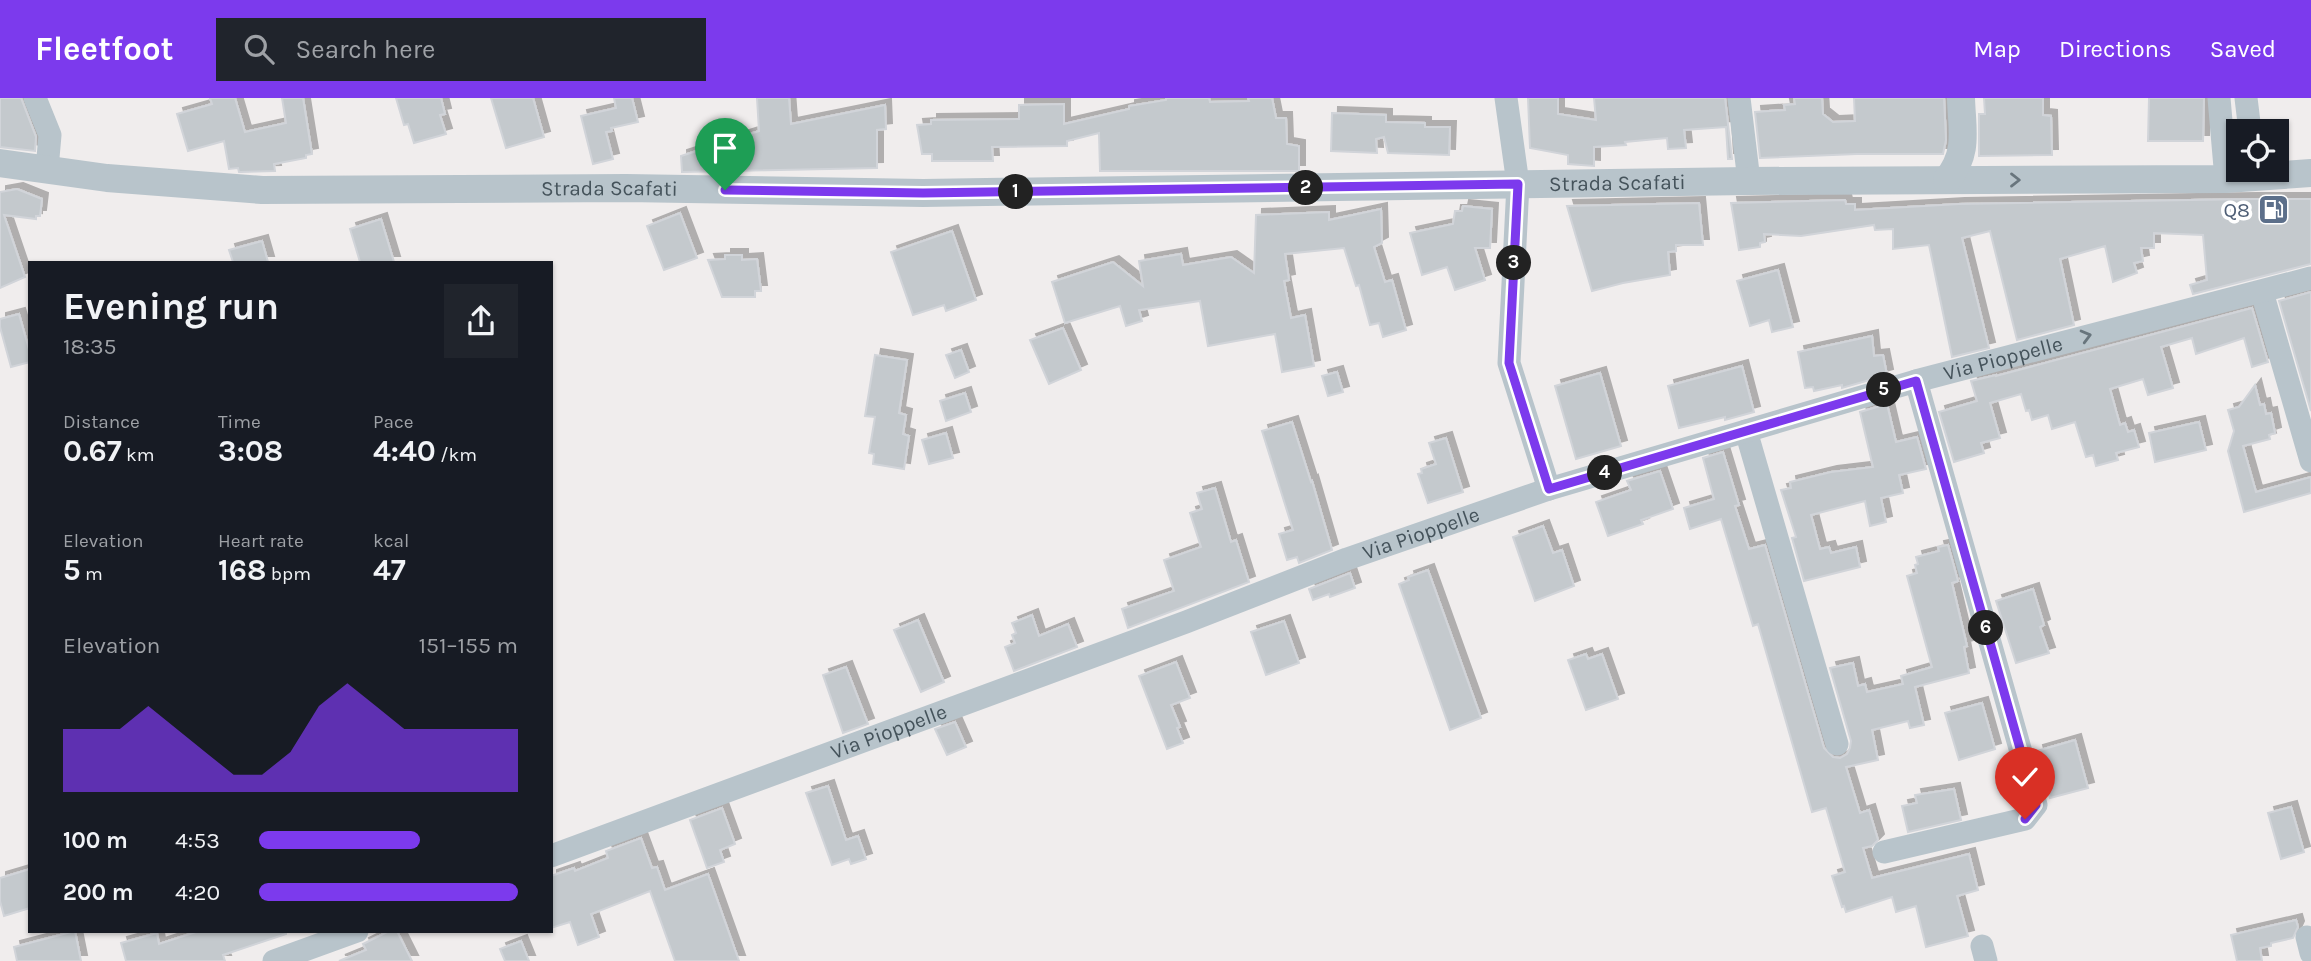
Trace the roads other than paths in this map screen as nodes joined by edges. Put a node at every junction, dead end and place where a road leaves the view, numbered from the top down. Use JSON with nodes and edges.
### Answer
{"nodes":[{"id":1,"x":35,"y":98,"type":"edge"},
{"id":2,"x":1506,"y":98,"type":"edge"},
{"id":3,"x":1739,"y":98,"type":"edge"},
{"id":4,"x":1961,"y":98,"type":"edge"},
{"id":5,"x":2219,"y":98,"type":"edge"},
{"id":6,"x":2246,"y":98,"type":"edge"},
{"id":7,"x":2249,"y":119,"type":"edge"},
{"id":8,"x":0,"y":163,"type":"edge"},
{"id":9,"x":47,"y":169,"type":"junction"},
{"id":10,"x":2289,"y":173,"type":"edge"},
{"id":11,"x":2311,"y":173,"type":"edge"},
{"id":12,"x":2226,"y":179,"type":"joint"},
{"id":13,"x":1947,"y":180,"type":"junction"},
{"id":14,"x":1749,"y":181,"type":"junction"},
{"id":15,"x":1518,"y":184,"type":"junction"},
{"id":16,"x":2311,"y":278,"type":"edge"},
{"id":17,"x":2262,"y":292,"type":"junction"},
{"id":18,"x":1916,"y":381,"type":"junction"},
{"id":19,"x":1746,"y":430,"type":"junction"},
{"id":20,"x":2311,"y":461,"type":"edge"},
{"id":21,"x":1549,"y":489,"type":"junction"},
{"id":22,"x":1837,"y":744,"type":"dead end"},
{"id":23,"x":1884,"y":852,"type":"dead end"},
{"id":24,"x":553,"y":855,"type":"edge"},
{"id":25,"x":352,"y":933,"type":"edge"},
{"id":26,"x":274,"y":961,"type":"edge"}],
"edges":[{"from":1,"to":9,"type":"street"},
{"from":2,"to":15,"type":"street"},
{"from":3,"to":14,"type":"street"},
{"from":4,"to":13,"type":"street"},
{"from":5,"to":12,"type":"street"},
{"from":6,"to":7,"type":"street"},
{"from":8,"to":9,"type":"street","name":"Strada Scafati"},
{"from":9,"to":15,"type":"street","name":"Strada Scafati"},
{"from":10,"to":11,"type":"street","name":"Strada Scafati"},
{"from":13,"to":12,"type":"street","name":"Strada Scafati","one_way":true},
{"from":13,"to":14,"type":"street","name":"Strada Scafati"},
{"from":14,"to":15,"type":"street","name":"Strada Scafati"},
{"from":15,"to":21,"type":"street"},
{"from":16,"to":17,"type":"street","name":"Via Pioppelle"},
{"from":18,"to":17,"type":"street","name":"Via Pioppelle","one_way":true},
{"from":17,"to":20,"type":"street"},
{"from":18,"to":19,"type":"street","name":"Via Pioppelle"},
{"from":18,"to":23,"type":"street"},
{"from":19,"to":21,"type":"street","name":"Via Pioppelle"},
{"from":19,"to":22,"type":"street"},
{"from":21,"to":24,"type":"street","name":"Via Pioppelle"},
{"from":25,"to":26,"type":"street"}]}
